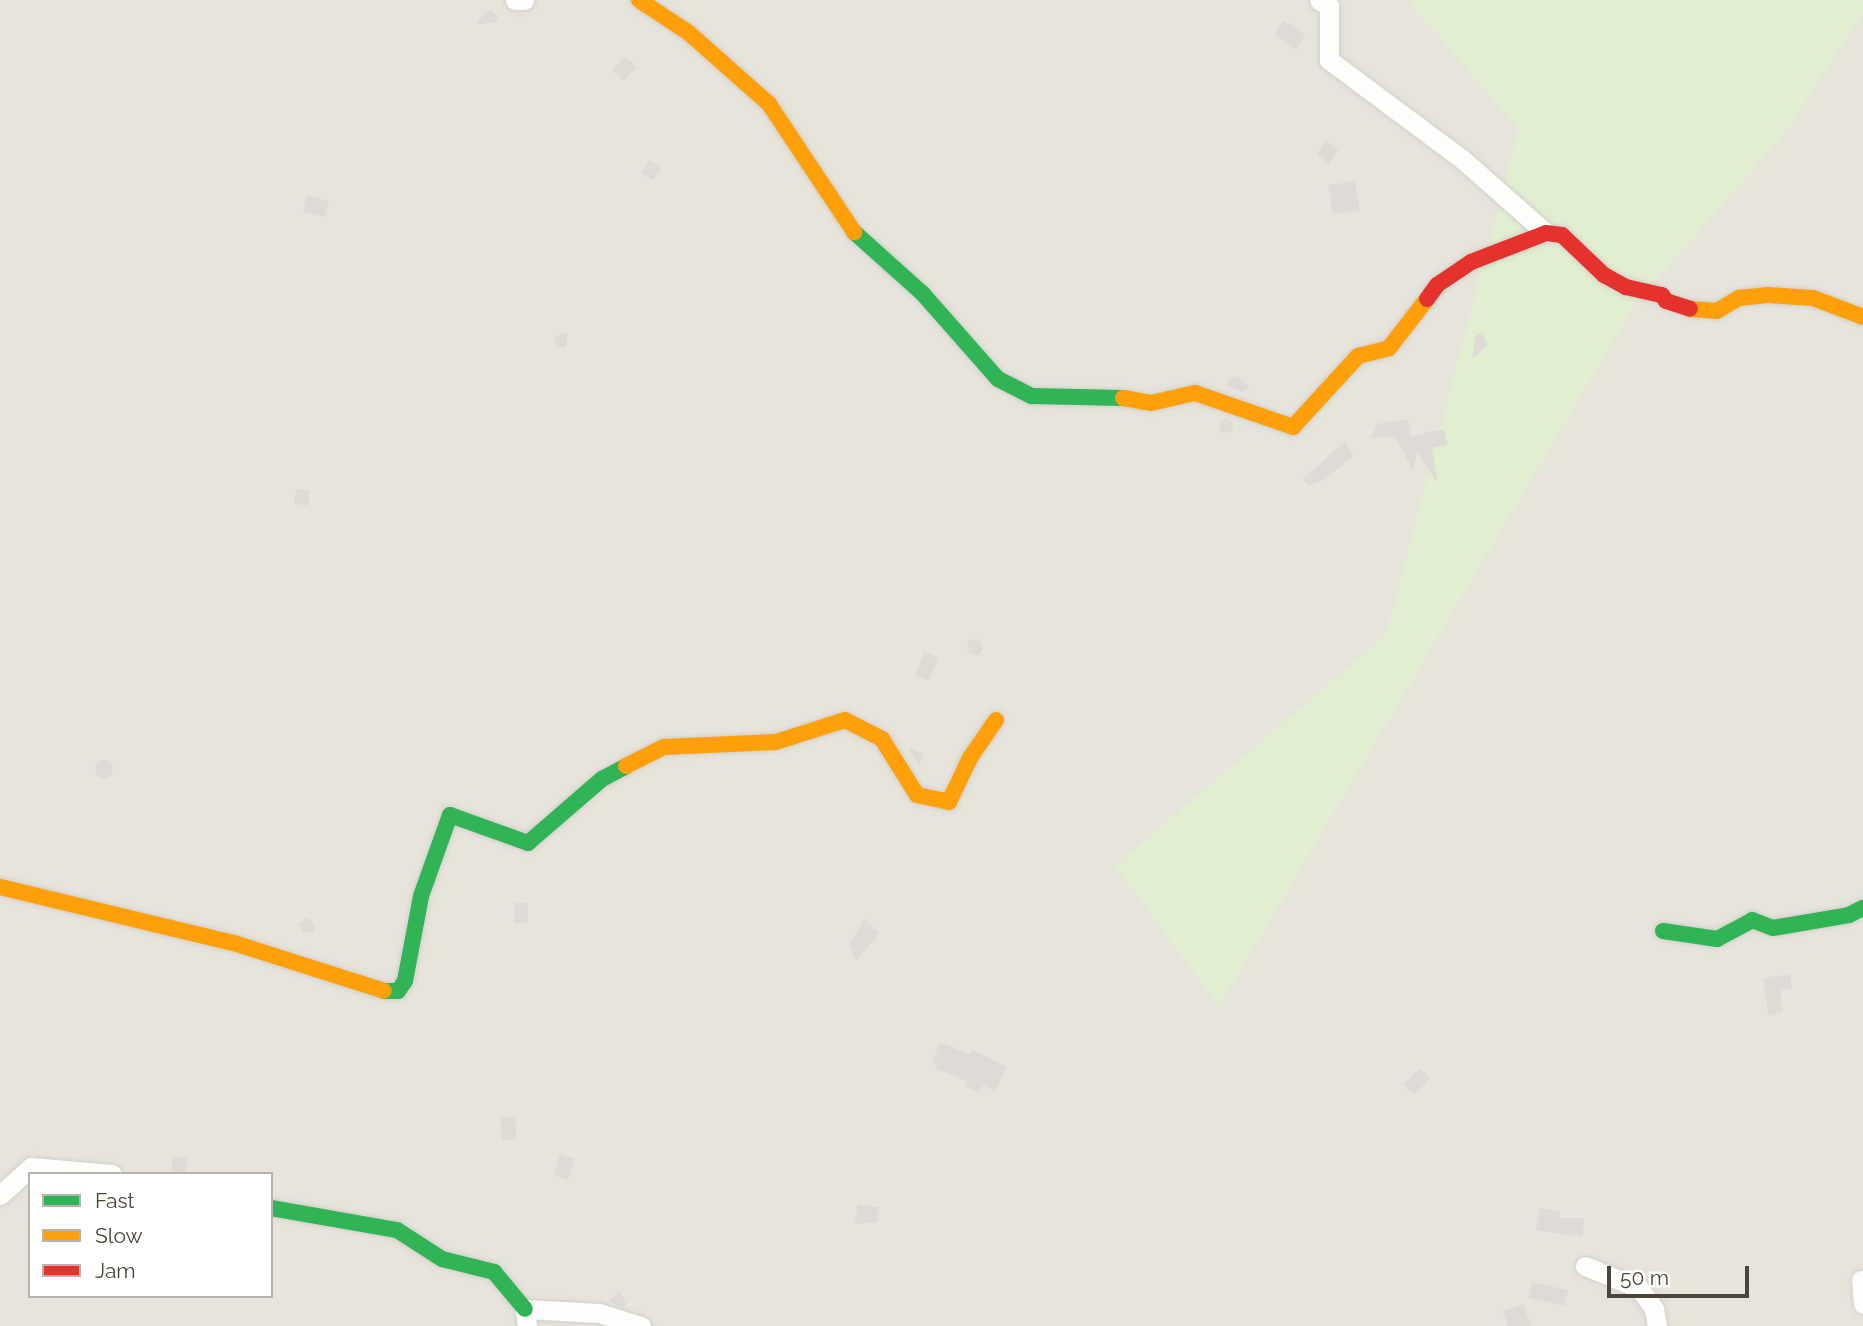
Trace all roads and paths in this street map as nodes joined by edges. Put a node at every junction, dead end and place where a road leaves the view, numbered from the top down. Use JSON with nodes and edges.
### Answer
{"nodes":[{"id":1,"x":515,"y":0,"type":"edge"},
{"id":2,"x":524,"y":0,"type":"edge"},
{"id":3,"x":639,"y":0,"type":"edge"},
{"id":4,"x":1319,"y":0,"type":"edge"},
{"id":5,"x":1546,"y":233,"type":"junction"},
{"id":6,"x":1863,"y":317,"type":"edge"},
{"id":7,"x":996,"y":720,"type":"dead end"},
{"id":8,"x":0,"y":887,"type":"edge"},
{"id":9,"x":1863,"y":908,"type":"edge"},
{"id":10,"x":1663,"y":932,"type":"dead end"},
{"id":11,"x":88,"y":1172,"type":"edge"},
{"id":12,"x":0,"y":1195,"type":"edge"},
{"id":13,"x":273,"y":1208,"type":"edge"},
{"id":14,"x":1585,"y":1266,"type":"dead end"},
{"id":15,"x":1861,"y":1280,"type":"dead end"},
{"id":16,"x":1863,"y":1304,"type":"edge"},
{"id":17,"x":526,"y":1318,"type":"edge"},
{"id":18,"x":641,"y":1326,"type":"edge"},
{"id":19,"x":1657,"y":1326,"type":"edge"}],
"edges":[{"from":1,"to":2,"type":"street"},
{"from":3,"to":5,"type":"street"},
{"from":4,"to":5,"type":"street"},
{"from":5,"to":6,"type":"street"},
{"from":7,"to":8,"type":"street"},
{"from":9,"to":10,"type":"street"},
{"from":11,"to":12,"type":"street"},
{"from":13,"to":17,"type":"street"},
{"from":14,"to":19,"type":"street"},
{"from":15,"to":16,"type":"street"},
{"from":17,"to":18,"type":"street"}]}
